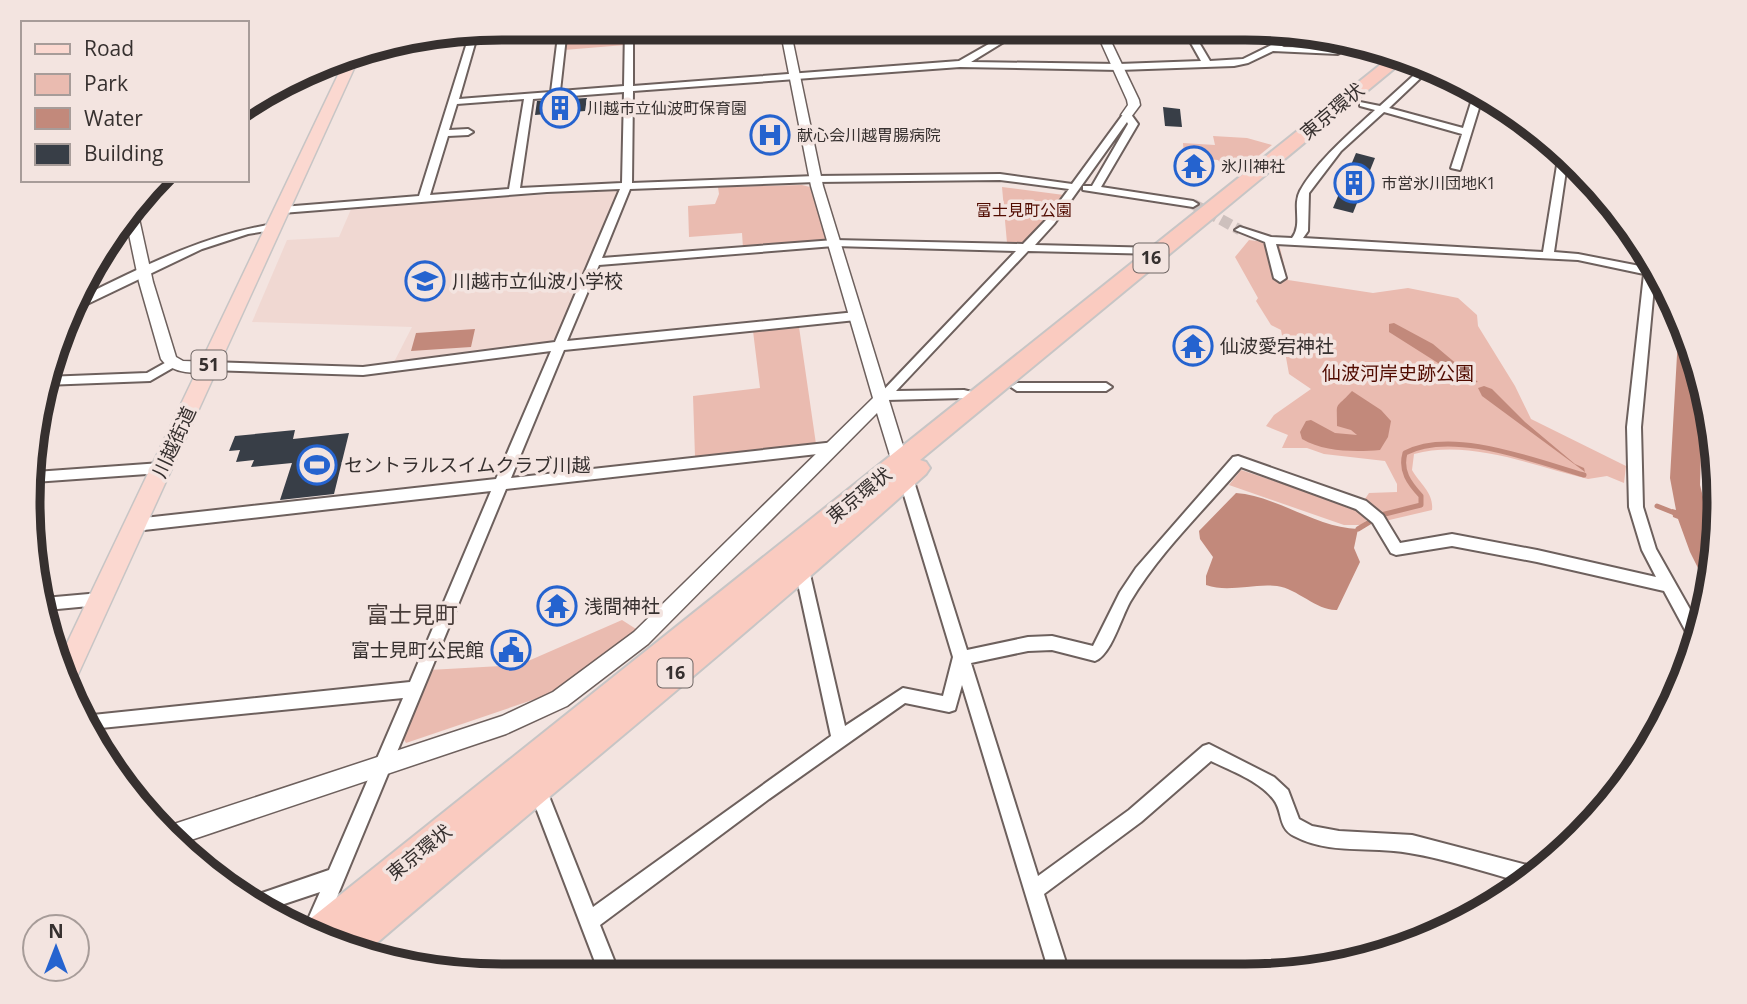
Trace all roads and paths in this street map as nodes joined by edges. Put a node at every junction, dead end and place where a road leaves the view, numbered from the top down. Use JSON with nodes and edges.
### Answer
{"nodes":[{"id":1,"x":562,"y":40,"type":"edge"},
{"id":2,"x":629,"y":40,"type":"edge"},
{"id":3,"x":787,"y":40,"type":"edge"},
{"id":4,"x":1002,"y":40,"type":"edge"},
{"id":5,"x":1106,"y":40,"type":"edge"},
{"id":6,"x":1194,"y":40,"type":"edge"},
{"id":7,"x":472,"y":41,"type":"edge"},
{"id":8,"x":1284,"y":42,"type":"edge"},
{"id":9,"x":1271,"y":48,"type":"junction"},
{"id":10,"x":1338,"y":51,"type":"dead end"},
{"id":11,"x":960,"y":64,"type":"junction"},
{"id":12,"x":1208,"y":64,"type":"junction"},
{"id":13,"x":1391,"y":64,"type":"edge"},
{"id":14,"x":349,"y":67,"type":"edge"},
{"id":15,"x":1119,"y":67,"type":"junction"},
{"id":16,"x":1406,"y":69,"type":"edge"},
{"id":17,"x":1419,"y":74,"type":"edge"},
{"id":18,"x":794,"y":76,"type":"junction"},
{"id":19,"x":629,"y":89,"type":"junction"},
{"id":20,"x":555,"y":94,"type":"junction"},
{"id":21,"x":529,"y":96,"type":"junction"},
{"id":22,"x":453,"y":102,"type":"junction"},
{"id":23,"x":1476,"y":102,"type":"edge"},
{"id":24,"x":1372,"y":107,"type":"junction"},
{"id":25,"x":1127,"y":115,"type":"junction"},
{"id":26,"x":468,"y":132,"type":"dead end"},
{"id":27,"x":1467,"y":132,"type":"junction"},
{"id":28,"x":444,"y":133,"type":"junction"},
{"id":29,"x":1562,"y":166,"type":"edge"},
{"id":30,"x":1456,"y":167,"type":"dead end"},
{"id":31,"x":816,"y":179,"type":"junction"},
{"id":32,"x":627,"y":186,"type":"junction"},
{"id":33,"x":1068,"y":186,"type":"dead end"},
{"id":34,"x":514,"y":191,"type":"junction"},
{"id":35,"x":424,"y":198,"type":"junction"},
{"id":36,"x":1193,"y":204,"type":"tunnel mouth"},
{"id":37,"x":278,"y":219,"type":"junction"},
{"id":38,"x":133,"y":224,"type":"edge"},
{"id":39,"x":1240,"y":230,"type":"tunnel mouth"},
{"id":40,"x":1270,"y":240,"type":"junction"},
{"id":41,"x":1295,"y":241,"type":"junction"},
{"id":42,"x":834,"y":243,"type":"junction"},
{"id":43,"x":1029,"y":246,"type":"junction"},
{"id":44,"x":1160,"y":251,"type":"junction"},
{"id":45,"x":1548,"y":256,"type":"junction"},
{"id":46,"x":595,"y":262,"type":"junction"},
{"id":47,"x":1642,"y":267,"type":"edge"},
{"id":48,"x":144,"y":270,"type":"junction"},
{"id":49,"x":1280,"y":278,"type":"dead end"},
{"id":50,"x":1650,"y":282,"type":"edge"},
{"id":51,"x":88,"y":299,"type":"edge"},
{"id":52,"x":856,"y":316,"type":"junction"},
{"id":53,"x":559,"y":346,"type":"junction"},
{"id":54,"x":172,"y":363,"type":"junction"},
{"id":55,"x":209,"y":366,"type":"junction"},
{"id":56,"x":56,"y":381,"type":"edge"},
{"id":57,"x":1017,"y":387,"type":"junction"},
{"id":58,"x":1106,"y":387,"type":"dead end"},
{"id":59,"x":883,"y":398,"type":"junction"},
{"id":60,"x":979,"y":398,"type":"junction"},
{"id":61,"x":835,"y":447,"type":"junction"},
{"id":62,"x":161,"y":468,"type":"junction"},
{"id":63,"x":903,"y":470,"type":"junction"},
{"id":64,"x":41,"y":477,"type":"edge"},
{"id":65,"x":500,"y":484,"type":"junction"},
{"id":66,"x":135,"y":525,"type":"junction"},
{"id":67,"x":802,"y":570,"type":"junction"},
{"id":68,"x":1669,"y":586,"type":"junction"},
{"id":69,"x":100,"y":599,"type":"junction"},
{"id":70,"x":52,"y":603,"type":"edge"},
{"id":71,"x":1690,"y":624,"type":"edge"},
{"id":72,"x":961,"y":658,"type":"junction"},
{"id":73,"x":70,"y":664,"type":"edge"},
{"id":74,"x":415,"y":689,"type":"junction"},
{"id":75,"x":96,"y":721,"type":"edge"},
{"id":76,"x":839,"y":740,"type":"junction"},
{"id":77,"x":382,"y":765,"type":"junction"},
{"id":78,"x":537,"y":786,"type":"junction"},
{"id":79,"x":179,"y":833,"type":"edge"},
{"id":80,"x":1520,"y":872,"type":"edge"},
{"id":81,"x":334,"y":878,"type":"junction"},
{"id":82,"x":1033,"y":891,"type":"junction"},
{"id":83,"x":268,"y":900,"type":"edge"},
{"id":84,"x":589,"y":922,"type":"junction"},
{"id":85,"x":318,"y":926,"type":"edge"},
{"id":86,"x":323,"y":928,"type":"edge"},
{"id":87,"x":355,"y":939,"type":"edge"},
{"id":88,"x":606,"y":964,"type":"edge"},
{"id":89,"x":1056,"y":964,"type":"edge"}],
"edges":[{"from":1,"to":20,"type":"street"},
{"from":2,"to":19,"type":"street"},
{"from":3,"to":18,"type":"street"},
{"from":4,"to":11,"type":"street"},
{"from":5,"to":15,"type":"street"},
{"from":6,"to":12,"type":"street"},
{"from":7,"to":22,"type":"street"},
{"from":8,"to":9,"type":"street"},
{"from":9,"to":10,"type":"street"},
{"from":9,"to":12,"type":"street"},
{"from":11,"to":15,"type":"street"},
{"from":11,"to":18,"type":"street"},
{"from":12,"to":15,"type":"street"},
{"from":13,"to":44,"type":"highway","name":"東京環状","number":"16"},
{"from":14,"to":37,"type":"main road","name":"川越街道","number":"51"},
{"from":15,"to":25,"type":"street"},
{"from":16,"to":24,"type":"highway","name":"東京環状","number":"16"},
{"from":17,"to":24,"type":"street"},
{"from":18,"to":19,"type":"street"},
{"from":18,"to":31,"type":"street"},
{"from":19,"to":20,"type":"street"},
{"from":19,"to":32,"type":"street"},
{"from":20,"to":21,"type":"street"},
{"from":21,"to":22,"type":"street"},
{"from":21,"to":34,"type":"street"},
{"from":22,"to":28,"type":"street"},
{"from":23,"to":27,"type":"street"},
{"from":24,"to":27,"type":"street"},
{"from":24,"to":41,"type":"street"},
{"from":24,"to":57,"type":"highway","name":"東京環状","number":"16"},
{"from":25,"to":36,"type":"street"},
{"from":25,"to":43,"type":"street"},
{"from":26,"to":28,"type":"street"},
{"from":27,"to":30,"type":"street"},
{"from":28,"to":35,"type":"street"},
{"from":29,"to":45,"type":"street"},
{"from":31,"to":32,"type":"street"},
{"from":31,"to":33,"type":"street"},
{"from":31,"to":42,"type":"street"},
{"from":32,"to":34,"type":"street"},
{"from":32,"to":46,"type":"street"},
{"from":34,"to":35,"type":"street"},
{"from":35,"to":37,"type":"street"},
{"from":37,"to":48,"type":"street"},
{"from":37,"to":55,"type":"main road","name":"川越街道","number":"51"},
{"from":38,"to":48,"type":"street"},
{"from":39,"to":40,"type":"street"},
{"from":40,"to":41,"type":"street"},
{"from":40,"to":49,"type":"street"},
{"from":41,"to":45,"type":"street"},
{"from":42,"to":43,"type":"street"},
{"from":42,"to":46,"type":"street"},
{"from":42,"to":52,"type":"street"},
{"from":43,"to":44,"type":"street"},
{"from":43,"to":59,"type":"street"},
{"from":44,"to":60,"type":"highway","name":"東京環状","number":"16"},
{"from":45,"to":47,"type":"street"},
{"from":46,"to":53,"type":"street"},
{"from":48,"to":51,"type":"street"},
{"from":48,"to":54,"type":"street"},
{"from":50,"to":68,"type":"street"},
{"from":52,"to":53,"type":"street"},
{"from":52,"to":59,"type":"street"},
{"from":53,"to":55,"type":"street"},
{"from":53,"to":65,"type":"street"},
{"from":54,"to":55,"type":"street"},
{"from":54,"to":56,"type":"street"},
{"from":55,"to":62,"type":"main road","name":"川越街道","number":"51"},
{"from":57,"to":58,"type":"street"},
{"from":57,"to":63,"type":"highway","name":"東京環状","number":"16"},
{"from":59,"to":60,"type":"street"},
{"from":59,"to":61,"type":"street"},
{"from":59,"to":63,"type":"street"},
{"from":60,"to":63,"type":"highway","name":"東京環状","number":"16"},
{"from":61,"to":65,"type":"street"},
{"from":61,"to":77,"type":"street"},
{"from":62,"to":64,"type":"street"},
{"from":62,"to":66,"type":"main road","name":"川越街道","number":"51"},
{"from":63,"to":67,"type":"highway","name":"東京環状","number":"16"},
{"from":63,"to":72,"type":"street"},
{"from":63,"to":86,"type":"highway","name":"東京環状","number":"16"},
{"from":65,"to":66,"type":"street"},
{"from":65,"to":74,"type":"street"},
{"from":66,"to":69,"type":"main road","name":"川越街道","number":"51"},
{"from":67,"to":76,"type":"street"},
{"from":67,"to":78,"type":"highway","name":"東京環状","number":"16"},
{"from":68,"to":71,"type":"street"},
{"from":68,"to":72,"type":"street"},
{"from":69,"to":70,"type":"street"},
{"from":69,"to":73,"type":"main road","name":"川越街道","number":"51"},
{"from":72,"to":76,"type":"street"},
{"from":72,"to":82,"type":"street"},
{"from":74,"to":75,"type":"street"},
{"from":74,"to":77,"type":"street"},
{"from":76,"to":84,"type":"street"},
{"from":77,"to":79,"type":"street"},
{"from":77,"to":81,"type":"street"},
{"from":78,"to":84,"type":"street"},
{"from":78,"to":87,"type":"highway","name":"東京環状","number":"16"},
{"from":80,"to":82,"type":"street"},
{"from":81,"to":83,"type":"street"},
{"from":81,"to":85,"type":"street"},
{"from":82,"to":89,"type":"street"},
{"from":84,"to":88,"type":"street"}]}
